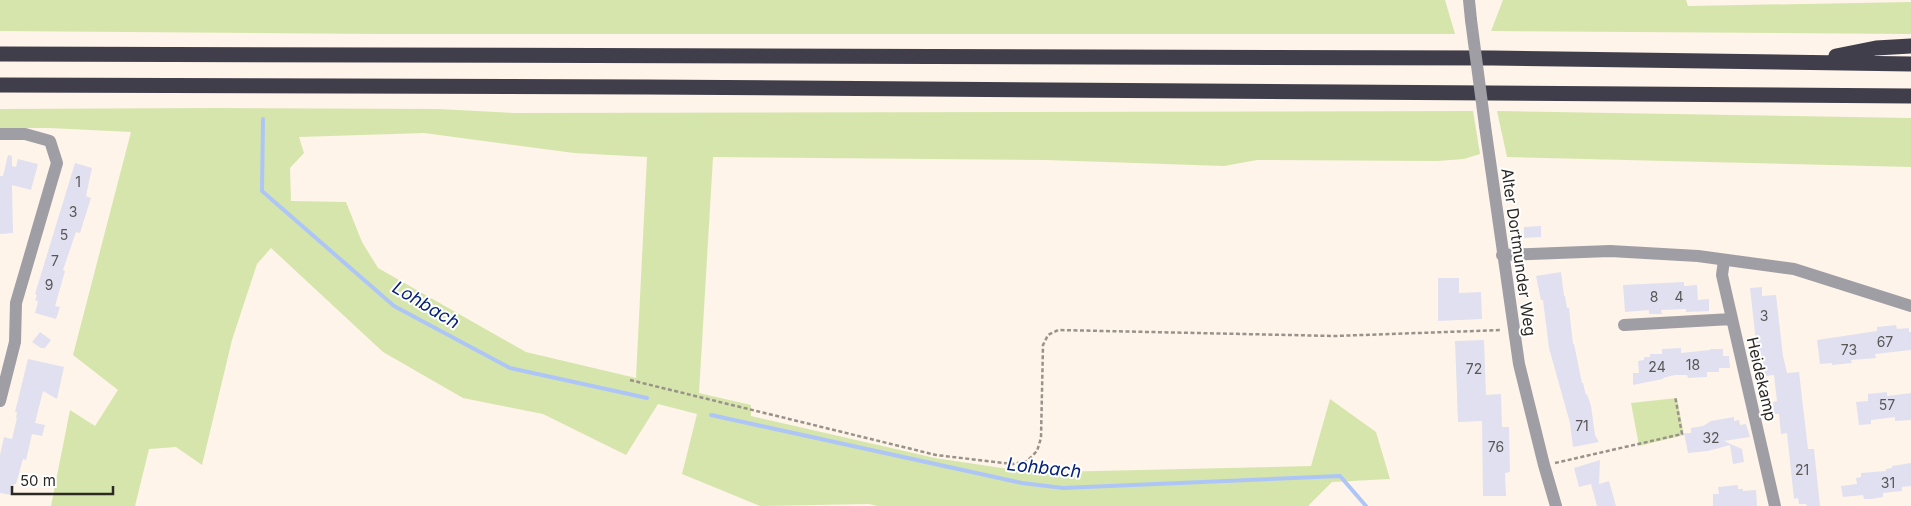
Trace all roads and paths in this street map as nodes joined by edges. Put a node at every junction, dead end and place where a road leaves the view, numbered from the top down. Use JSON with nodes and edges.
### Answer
{"nodes":[{"id":1,"x":1468,"y":0,"type":"edge"},
{"id":2,"x":1911,"y":46,"type":"edge"},
{"id":3,"x":0,"y":54,"type":"edge"},
{"id":4,"x":1809,"y":62,"type":"junction"},
{"id":5,"x":1911,"y":64,"type":"edge"},
{"id":6,"x":0,"y":85,"type":"edge"},
{"id":7,"x":1911,"y":96,"type":"edge"},
{"id":8,"x":0,"y":134,"type":"edge"},
{"id":9,"x":1502,"y":255,"type":"junction"},
{"id":10,"x":1724,"y":260,"type":"junction"},
{"id":11,"x":1911,"y":306,"type":"edge"},
{"id":12,"x":1732,"y":318,"type":"junction"},
{"id":13,"x":1624,"y":325,"type":"dead end"},
{"id":14,"x":1513,"y":330,"type":"junction"},
{"id":15,"x":630,"y":380,"type":"dead end"},
{"id":16,"x":1675,"y":396,"type":"dead end"},
{"id":17,"x":0,"y":400,"type":"edge"},
{"id":18,"x":1554,"y":463,"type":"dead end"},
{"id":19,"x":1556,"y":506,"type":"edge"},
{"id":20,"x":1776,"y":506,"type":"edge"}],
"edges":[{"from":1,"to":9,"type":"street","name":"Alter Dortmunder Weg","bridge":true},
{"from":2,"to":4,"type":"highway"},
{"from":3,"to":4,"type":"highway"},
{"from":4,"to":5,"type":"highway"},
{"from":6,"to":7,"type":"highway"},
{"from":8,"to":17,"type":"street"},
{"from":9,"to":10,"type":"street"},
{"from":9,"to":14,"type":"street","name":"Alter Dortmunder Weg"},
{"from":10,"to":11,"type":"street"},
{"from":10,"to":12,"type":"street","name":"Heidekamp"},
{"from":12,"to":13,"type":"street"},
{"from":12,"to":20,"type":"street","name":"Heidekamp"},
{"from":14,"to":15,"type":"path"},
{"from":14,"to":19,"type":"street","name":"Alter Dortmunder Weg"},
{"from":16,"to":18,"type":"path"}]}
